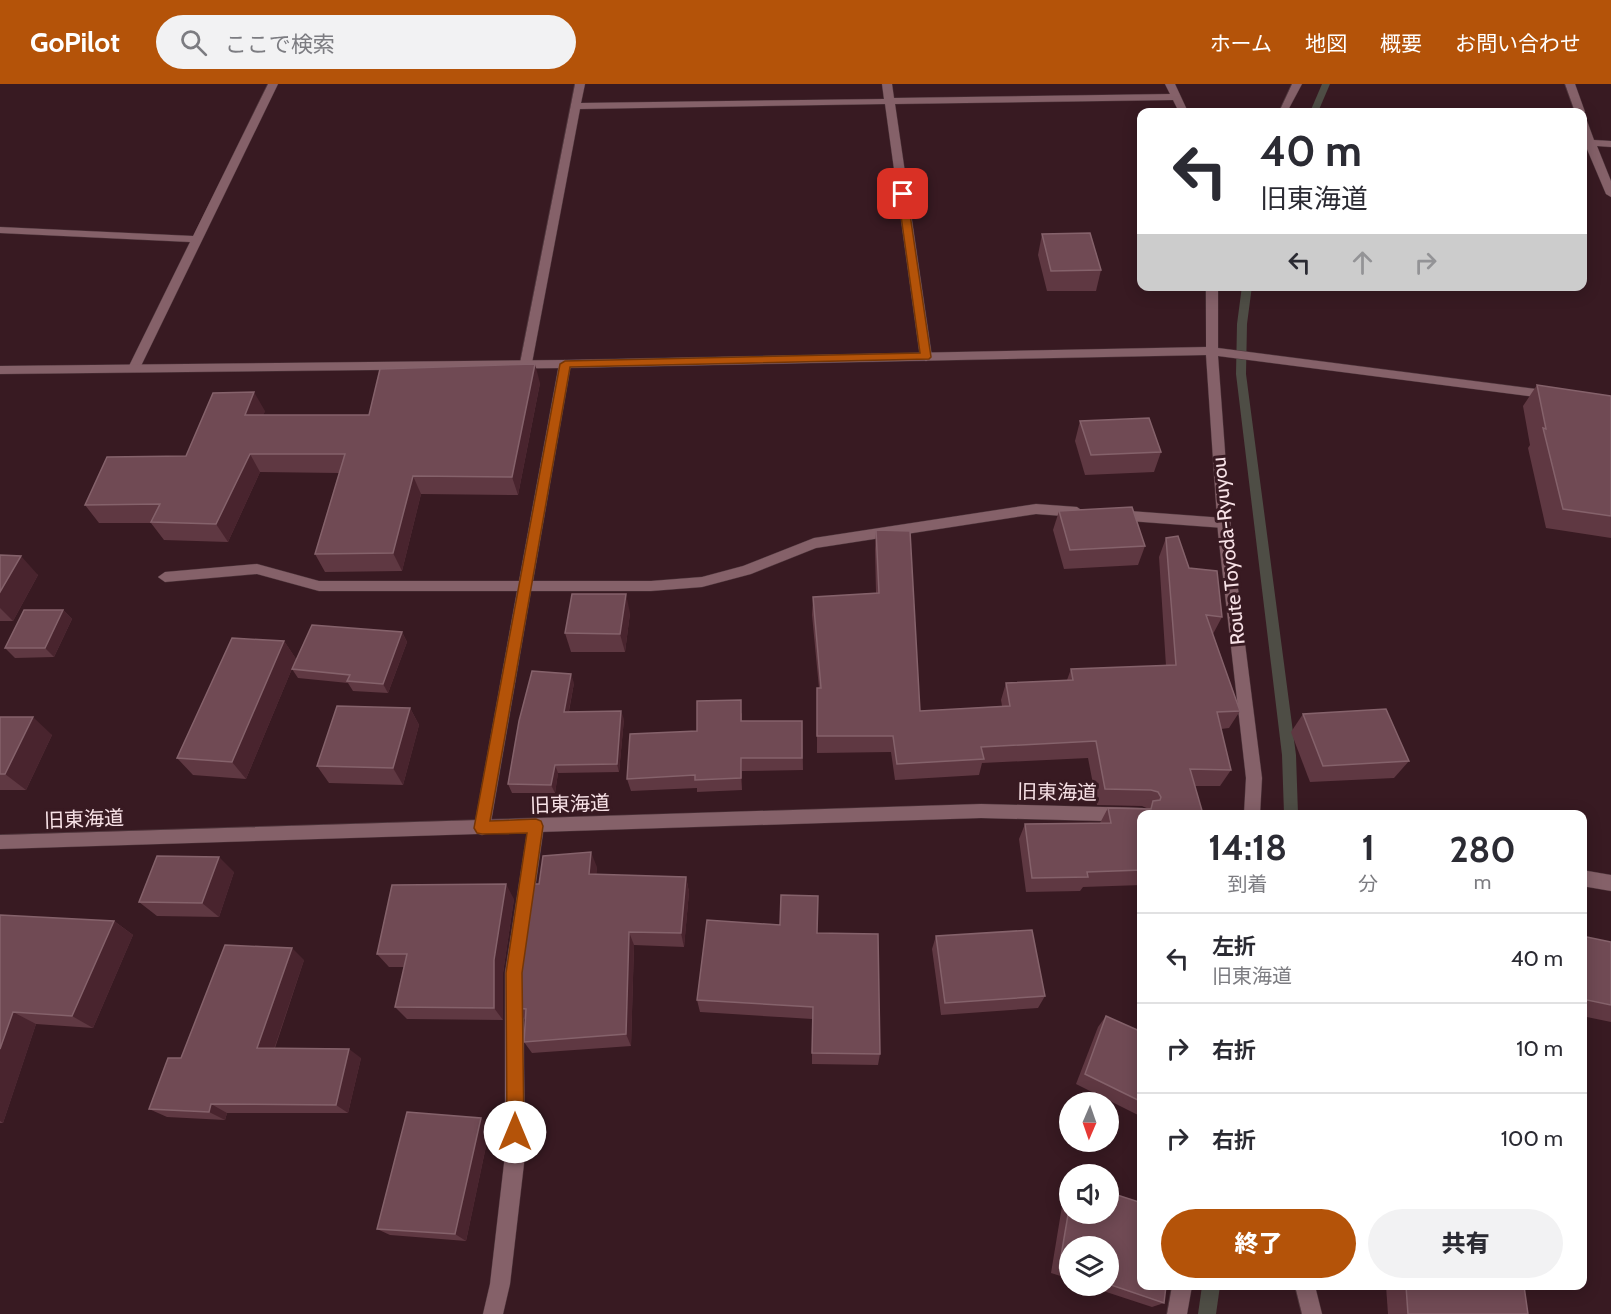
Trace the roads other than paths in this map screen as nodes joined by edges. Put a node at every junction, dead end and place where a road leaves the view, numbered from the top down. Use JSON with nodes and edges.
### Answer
{"nodes":[{"id":1,"x":273,"y":84,"type":"edge"},
{"id":2,"x":580,"y":84,"type":"edge"},
{"id":3,"x":887,"y":84,"type":"edge"},
{"id":4,"x":1170,"y":84,"type":"edge"},
{"id":5,"x":1297,"y":84,"type":"edge"},
{"id":6,"x":1570,"y":84,"type":"edge"},
{"id":7,"x":1176,"y":97,"type":"junction"},
{"id":8,"x":890,"y":102,"type":"junction"},
{"id":9,"x":576,"y":106,"type":"junction"},
{"id":10,"x":1181,"y":108,"type":"edge"},
{"id":11,"x":1285,"y":108,"type":"edge"},
{"id":12,"x":1579,"y":108,"type":"edge"},
{"id":13,"x":1587,"y":136,"type":"edge"},
{"id":14,"x":1589,"y":142,"type":"junction"},
{"id":15,"x":1611,"y":144,"type":"edge"},
{"id":16,"x":1611,"y":194,"type":"edge"},
{"id":17,"x":0,"y":230,"type":"edge"},
{"id":18,"x":197,"y":239,"type":"junction"},
{"id":19,"x":1212,"y":291,"type":"edge"},
{"id":20,"x":1210,"y":351,"type":"junction"},
{"id":21,"x":926,"y":357,"type":"junction"},
{"id":22,"x":526,"y":363,"type":"junction"},
{"id":23,"x":565,"y":364,"type":"junction"},
{"id":24,"x":134,"y":368,"type":"junction"},
{"id":25,"x":0,"y":369,"type":"edge"},
{"id":26,"x":1564,"y":397,"type":"edge"},
{"id":27,"x":1224,"y":523,"type":"junction"},
{"id":28,"x":165,"y":578,"type":"dead end"},
{"id":29,"x":525,"y":587,"type":"junction"},
{"id":30,"x":1252,"y":810,"type":"edge"},
{"id":31,"x":1137,"y":815,"type":"edge"},
{"id":32,"x":536,"y":826,"type":"junction"},
{"id":33,"x":482,"y":828,"type":"junction"},
{"id":34,"x":0,"y":842,"type":"edge"},
{"id":35,"x":1587,"y":879,"type":"edge"},
{"id":36,"x":1611,"y":883,"type":"edge"},
{"id":37,"x":1181,"y":1290,"type":"edge"},
{"id":38,"x":1306,"y":1290,"type":"edge"},
{"id":39,"x":493,"y":1314,"type":"edge"},
{"id":40,"x":1177,"y":1314,"type":"edge"},
{"id":41,"x":1312,"y":1314,"type":"edge"}],
"edges":[{"from":1,"to":18,"type":"street"},
{"from":2,"to":9,"type":"street"},
{"from":3,"to":8,"type":"street"},
{"from":4,"to":7,"type":"street"},
{"from":5,"to":11,"type":"street"},
{"from":6,"to":12,"type":"street"},
{"from":7,"to":8,"type":"street"},
{"from":7,"to":10,"type":"street"},
{"from":8,"to":9,"type":"street"},
{"from":8,"to":21,"type":"street"},
{"from":9,"to":22,"type":"street"},
{"from":13,"to":14,"type":"street"},
{"from":14,"to":15,"type":"street"},
{"from":14,"to":16,"type":"street"},
{"from":17,"to":18,"type":"street"},
{"from":18,"to":24,"type":"street"},
{"from":19,"to":20,"type":"street","name":"Route Toyoda-Ryuyou"},
{"from":20,"to":21,"type":"street"},
{"from":20,"to":26,"type":"street"},
{"from":20,"to":27,"type":"street","name":"Route Toyoda-Ryuyou"},
{"from":21,"to":23,"type":"street"},
{"from":22,"to":23,"type":"street"},
{"from":22,"to":24,"type":"street"},
{"from":23,"to":29,"type":"street"},
{"from":24,"to":25,"type":"street"},
{"from":27,"to":29,"type":"street"},
{"from":27,"to":30,"type":"street","name":"Route Toyoda-Ryuyou"},
{"from":28,"to":29,"type":"street"},
{"from":29,"to":33,"type":"street"},
{"from":31,"to":32,"type":"street","name":"旧東海道"},
{"from":32,"to":33,"type":"street","name":"旧東海道"},
{"from":32,"to":39,"type":"street"},
{"from":33,"to":34,"type":"street","name":"旧東海道"},
{"from":35,"to":36,"type":"street"},
{"from":37,"to":40,"type":"street"},
{"from":38,"to":41,"type":"street"}]}
